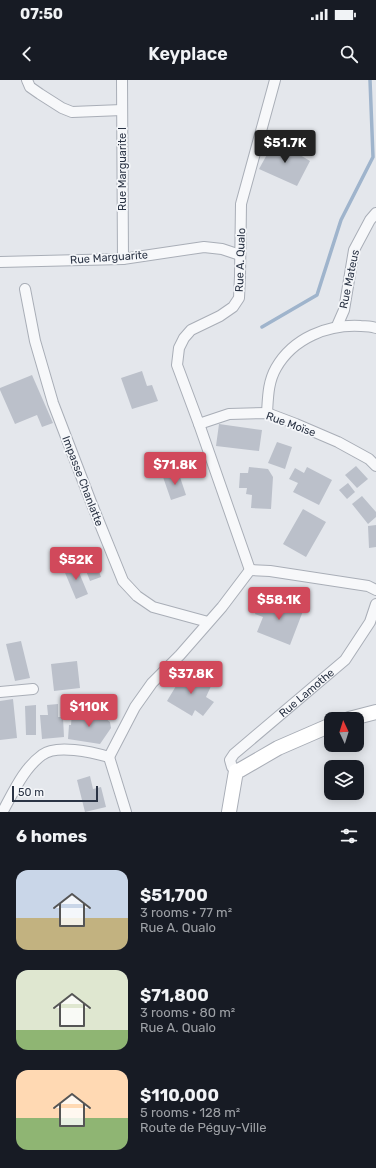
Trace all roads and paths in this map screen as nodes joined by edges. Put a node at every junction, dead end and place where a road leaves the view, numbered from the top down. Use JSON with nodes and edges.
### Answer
{"nodes":[{"id":1,"x":27,"y":80,"type":"edge"},
{"id":2,"x":122,"y":80,"type":"edge"},
{"id":3,"x":275,"y":80,"type":"edge"},
{"id":4,"x":122,"y":110,"type":"junction"},
{"id":5,"x":376,"y":213,"type":"edge"},
{"id":6,"x":240,"y":255,"type":"junction"},
{"id":7,"x":123,"y":259,"type":"junction"},
{"id":8,"x":0,"y":262,"type":"edge"},
{"id":9,"x":25,"y":289,"type":"dead end"},
{"id":10,"x":337,"y":326,"type":"junction"},
{"id":11,"x":376,"y":328,"type":"edge"},
{"id":12,"x":266,"y":413,"type":"junction"},
{"id":13,"x":199,"y":424,"type":"junction"},
{"id":14,"x":376,"y":466,"type":"edge"},
{"id":15,"x":250,"y":570,"type":"junction"},
{"id":16,"x":376,"y":590,"type":"edge"},
{"id":17,"x":376,"y":604,"type":"edge"},
{"id":18,"x":208,"y":622,"type":"junction"},
{"id":19,"x":33,"y":689,"type":"dead end"},
{"id":20,"x":0,"y":692,"type":"edge"},
{"id":21,"x":376,"y":712,"type":"edge"},
{"id":22,"x":364,"y":715,"type":"edge"},
{"id":23,"x":324,"y":728,"type":"edge"},
{"id":24,"x":109,"y":757,"type":"junction"},
{"id":25,"x":236,"y":771,"type":"junction"},
{"id":26,"x":0,"y":812,"type":"edge"},
{"id":27,"x":126,"y":812,"type":"edge"},
{"id":28,"x":229,"y":812,"type":"edge"}],
"edges":[{"from":1,"to":4,"type":"street"},
{"from":2,"to":4,"type":"street","name":"Rue Marguarite I"},
{"from":3,"to":6,"type":"street","name":"Rue A. Qualo"},
{"from":4,"to":7,"type":"street","name":"Rue Marguarite I"},
{"from":5,"to":10,"type":"street","name":"Rue Mateus"},
{"from":6,"to":7,"type":"street","name":"Rue Marguarite"},
{"from":6,"to":13,"type":"street","name":"Rue A. Qualo"},
{"from":7,"to":8,"type":"street","name":"Rue Marguarite"},
{"from":9,"to":18,"type":"street","name":"Impasse Chanlatte"},
{"from":10,"to":11,"type":"street"},
{"from":10,"to":12,"type":"street"},
{"from":12,"to":13,"type":"street","name":"Rue Moïse"},
{"from":12,"to":14,"type":"street","name":"Rue Moïse"},
{"from":13,"to":15,"type":"street","name":"Rue A. Qualo"},
{"from":15,"to":16,"type":"street"},
{"from":15,"to":18,"type":"street"},
{"from":17,"to":25,"type":"street","name":"Rue Lamothe"},
{"from":18,"to":24,"type":"street"},
{"from":19,"to":20,"type":"street"},
{"from":21,"to":22,"type":"street"},
{"from":23,"to":25,"type":"street"},
{"from":24,"to":26,"type":"street"},
{"from":24,"to":27,"type":"street"},
{"from":25,"to":28,"type":"street","name":"Rue Lamothe"}]}
